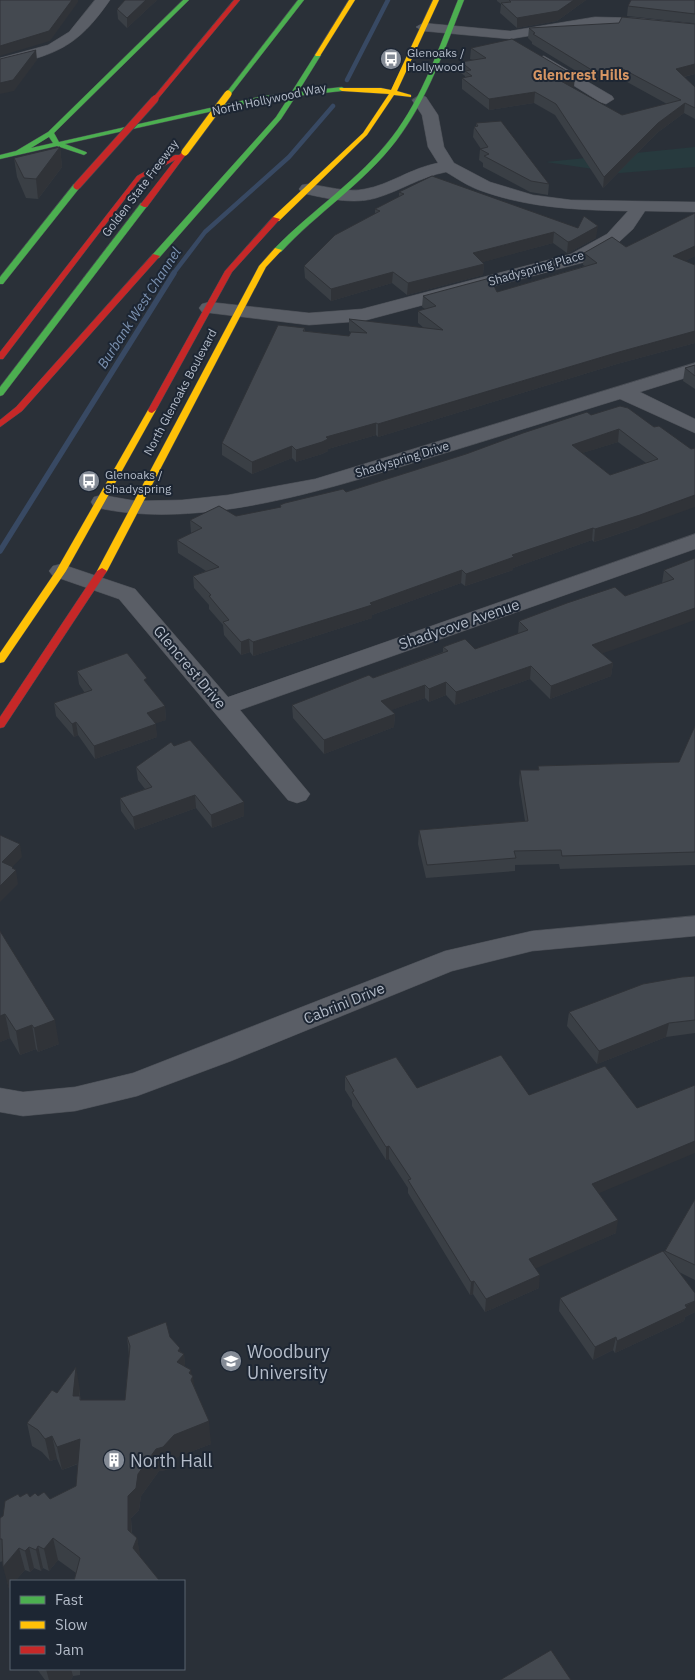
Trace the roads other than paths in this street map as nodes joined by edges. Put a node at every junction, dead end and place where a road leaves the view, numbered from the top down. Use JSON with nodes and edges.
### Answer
{"nodes":[{"id":1,"x":103,"y":0,"type":"edge"},
{"id":2,"x":186,"y":0,"type":"edge"},
{"id":3,"x":237,"y":0,"type":"edge"},
{"id":4,"x":302,"y":0,"type":"edge"},
{"id":5,"x":352,"y":0,"type":"edge"},
{"id":6,"x":436,"y":0,"type":"edge"},
{"id":7,"x":461,"y":0,"type":"edge"},
{"id":8,"x":606,"y":5,"type":"dead end"},
{"id":9,"x":595,"y":21,"type":"junction"},
{"id":10,"x":423,"y":27,"type":"junction"},
{"id":11,"x":695,"y":28,"type":"edge"},
{"id":12,"x":448,"y":30,"type":"junction"},
{"id":13,"x":510,"y":35,"type":"junction"},
{"id":14,"x":314,"y":62,"type":"junction"},
{"id":15,"x":0,"y":63,"type":"edge"},
{"id":16,"x":352,"y":89,"type":"junction"},
{"id":17,"x":294,"y":94,"type":"junction"},
{"id":18,"x":390,"y":96,"type":"junction"},
{"id":19,"x":321,"y":100,"type":"junction"},
{"id":20,"x":420,"y":100,"type":"junction"},
{"id":21,"x":606,"y":100,"type":"dead end"},
{"id":22,"x":334,"y":102,"type":"dead end"},
{"id":23,"x":286,"y":108,"type":"junction"},
{"id":24,"x":362,"y":111,"type":"dead end"},
{"id":25,"x":270,"y":112,"type":"dead end"},
{"id":26,"x":225,"y":122,"type":"dead end"},
{"id":27,"x":187,"y":130,"type":"dead end"},
{"id":28,"x":50,"y":133,"type":"junction"},
{"id":29,"x":365,"y":134,"type":"junction"},
{"id":30,"x":131,"y":143,"type":"dead end"},
{"id":31,"x":57,"y":144,"type":"junction"},
{"id":32,"x":185,"y":152,"type":"junction"},
{"id":33,"x":18,"y":153,"type":"junction"},
{"id":34,"x":84,"y":153,"type":"junction"},
{"id":35,"x":0,"y":157,"type":"edge"},
{"id":36,"x":65,"y":157,"type":"dead end"},
{"id":37,"x":448,"y":166,"type":"junction"},
{"id":38,"x":308,"y":189,"type":"junction"},
{"id":39,"x":335,"y":194,"type":"junction"},
{"id":40,"x":640,"y":208,"type":"junction"},
{"id":41,"x":695,"y":208,"type":"edge"},
{"id":42,"x":0,"y":282,"type":"edge"},
{"id":43,"x":209,"y":308,"type":"junction"},
{"id":44,"x":238,"y":312,"type":"junction"},
{"id":45,"x":0,"y":357,"type":"edge"},
{"id":46,"x":695,"y":369,"type":"edge"},
{"id":47,"x":623,"y":392,"type":"junction"},
{"id":48,"x":0,"y":393,"type":"edge"},
{"id":49,"x":0,"y":424,"type":"edge"},
{"id":50,"x":695,"y":427,"type":"edge"},
{"id":51,"x":102,"y":502,"type":"junction"},
{"id":52,"x":134,"y":508,"type":"junction"},
{"id":53,"x":695,"y":541,"type":"edge"},
{"id":54,"x":61,"y":571,"type":"junction"},
{"id":55,"x":96,"y":583,"type":"junction"},
{"id":56,"x":0,"y":660,"type":"edge"},
{"id":57,"x":224,"y":707,"type":"junction"},
{"id":58,"x":0,"y":724,"type":"edge"},
{"id":59,"x":298,"y":794,"type":"dead end"},
{"id":60,"x":695,"y":926,"type":"edge"},
{"id":61,"x":0,"y":1100,"type":"edge"}],
"edges":[{"from":1,"to":15,"type":"street"},
{"from":2,"to":28,"type":"main road"},
{"from":3,"to":42,"type":"main road","bridge":true},
{"from":4,"to":32,"type":"main road","name":"Golden State Freeway","bridge":true},
{"from":5,"to":14,"type":"main road"},
{"from":6,"to":10,"type":"main road","name":"North Glenoaks Boulevard"},
{"from":7,"to":12,"type":"main road","name":"North Glenoaks Boulevard"},
{"from":8,"to":9,"type":"street"},
{"from":9,"to":11,"type":"street"},
{"from":9,"to":13,"type":"street"},
{"from":10,"to":12,"type":"street"},
{"from":10,"to":18,"type":"main road","name":"North Glenoaks Boulevard"},
{"from":12,"to":13,"type":"street"},
{"from":12,"to":20,"type":"main road","name":"North Glenoaks Boulevard"},
{"from":13,"to":21,"type":"street"},
{"from":14,"to":16,"type":"main road"},
{"from":14,"to":17,"type":"main road"},
{"from":16,"to":17,"type":"main road","name":"North Hollywood Way"},
{"from":16,"to":18,"type":"main road","name":"North Hollywood Way"},
{"from":17,"to":23,"type":"main road"},
{"from":17,"to":31,"type":"main road","name":"North Hollywood Way"},
{"from":18,"to":19,"type":"main road","name":"North Hollywood Way"},
{"from":18,"to":20,"type":"main road","name":"North Hollywood Way"},
{"from":18,"to":29,"type":"main road","name":"North Glenoaks Boulevard"},
{"from":19,"to":22,"type":"main road"},
{"from":19,"to":23,"type":"main road","name":"North Hollywood Way"},
{"from":20,"to":37,"type":"street"},
{"from":20,"to":39,"type":"main road","name":"North Glenoaks Boulevard"},
{"from":23,"to":25,"type":"main road","name":"North Hollywood Way"},
{"from":23,"to":49,"type":"main road"},
{"from":24,"to":29,"type":"main road"},
{"from":26,"to":27,"type":"main road","name":"North Hollywood Way"},
{"from":28,"to":31,"type":"main road"},
{"from":28,"to":33,"type":"main road"},
{"from":29,"to":38,"type":"main road","name":"North Glenoaks Boulevard"},
{"from":30,"to":34,"type":"main road"},
{"from":31,"to":33,"type":"main road","name":"North Hollywood Way"},
{"from":31,"to":34,"type":"main road"},
{"from":32,"to":45,"type":"main road"},
{"from":32,"to":48,"type":"main road","name":"Golden State Freeway"},
{"from":33,"to":35,"type":"main road","name":"North Hollywood Way"},
{"from":34,"to":36,"type":"main road"},
{"from":37,"to":39,"type":"street"},
{"from":37,"to":40,"type":"street"},
{"from":38,"to":39,"type":"street"},
{"from":38,"to":43,"type":"main road","name":"North Glenoaks Boulevard"},
{"from":39,"to":44,"type":"main road","name":"North Glenoaks Boulevard"},
{"from":40,"to":41,"type":"street"},
{"from":40,"to":44,"type":"street","name":"Shadyspring Place"},
{"from":43,"to":44,"type":"street","name":"Shadyspring Place"},
{"from":43,"to":51,"type":"main road","name":"North Glenoaks Boulevard"},
{"from":44,"to":52,"type":"main road","name":"North Glenoaks Boulevard"},
{"from":46,"to":47,"type":"street","name":"Shadyspring Drive"},
{"from":47,"to":50,"type":"street"},
{"from":47,"to":52,"type":"street","name":"Shadyspring Drive"},
{"from":51,"to":52,"type":"street","name":"Shadyspring Drive"},
{"from":51,"to":54,"type":"main road","name":"North Glenoaks Boulevard"},
{"from":52,"to":55,"type":"main road","name":"North Glenoaks Boulevard"},
{"from":53,"to":57,"type":"street","name":"Shadycove Avenue"},
{"from":54,"to":55,"type":"street","name":"Glencrest Drive"},
{"from":54,"to":56,"type":"main road","name":"North Glenoaks Boulevard"},
{"from":55,"to":57,"type":"street","name":"Glencrest Drive"},
{"from":55,"to":58,"type":"main road","name":"North Glenoaks Boulevard"},
{"from":57,"to":59,"type":"street","name":"Glencrest Drive"},
{"from":60,"to":61,"type":"street","name":"Cabrini Drive"}]}
